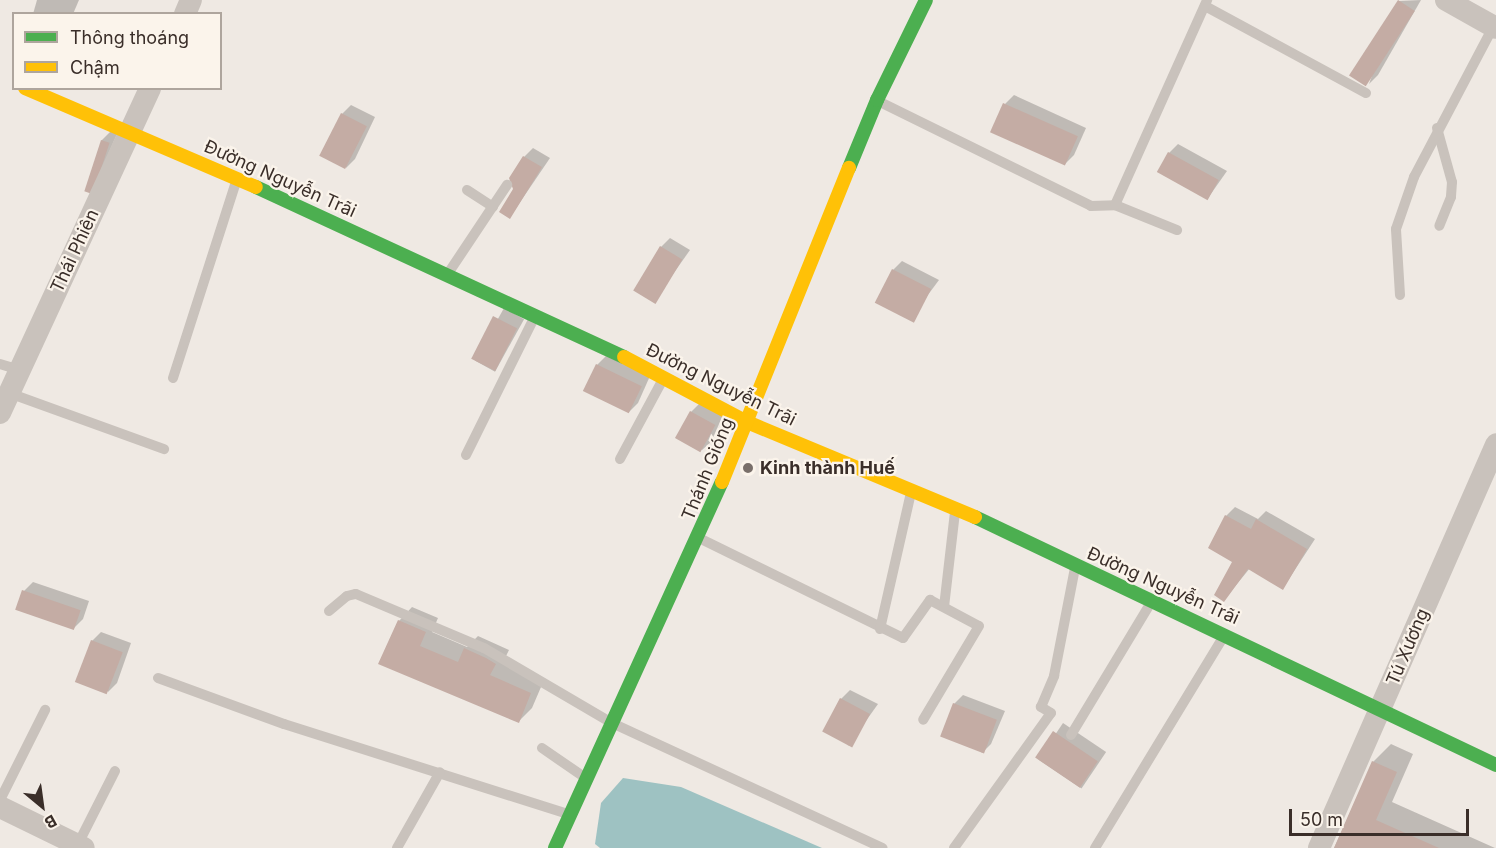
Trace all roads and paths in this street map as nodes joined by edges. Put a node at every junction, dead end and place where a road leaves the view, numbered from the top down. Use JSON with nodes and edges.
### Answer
{"nodes":[{"id":1,"x":926,"y":0,"type":"edge"},
{"id":2,"x":1206,"y":3,"type":"edge"},
{"id":3,"x":1458,"y":3,"type":"edge"},
{"id":4,"x":1495,"y":28,"type":"edge"},
{"id":5,"x":31,"y":90,"type":"edge"},
{"id":6,"x":149,"y":90,"type":"edge"},
{"id":7,"x":1366,"y":93,"type":"dead end"},
{"id":8,"x":878,"y":100,"type":"junction"},
{"id":9,"x":1437,"y":128,"type":"junction"},
{"id":10,"x":130,"y":132,"type":"junction"},
{"id":11,"x":237,"y":178,"type":"junction"},
{"id":12,"x":507,"y":185,"type":"dead end"},
{"id":13,"x":467,"y":190,"type":"dead end"},
{"id":14,"x":1115,"y":205,"type":"junction"},
{"id":15,"x":493,"y":207,"type":"junction"},
{"id":16,"x":1440,"y":226,"type":"dead end"},
{"id":17,"x":1177,"y":230,"type":"dead end"},
{"id":18,"x":447,"y":275,"type":"junction"},
{"id":19,"x":1400,"y":294,"type":"dead end"},
{"id":20,"x":535,"y":315,"type":"junction"},
{"id":21,"x":10,"y":367,"type":"edge"},
{"id":22,"x":664,"y":376,"type":"junction"},
{"id":23,"x":173,"y":378,"type":"dead end"},
{"id":24,"x":5,"y":403,"type":"edge"},
{"id":25,"x":747,"y":422,"type":"junction"},
{"id":26,"x":1496,"y":444,"type":"edge"},
{"id":27,"x":164,"y":449,"type":"dead end"},
{"id":28,"x":466,"y":455,"type":"dead end"},
{"id":29,"x":620,"y":459,"type":"dead end"},
{"id":30,"x":912,"y":489,"type":"junction"},
{"id":31,"x":955,"y":508,"type":"junction"},
{"id":32,"x":699,"y":538,"type":"junction"},
{"id":33,"x":1076,"y":566,"type":"junction"},
{"id":34,"x":1151,"y":602,"type":"junction"},
{"id":35,"x":944,"y":607,"type":"junction"},
{"id":36,"x":329,"y":611,"type":"dead end"},
{"id":37,"x":880,"y":629,"type":"junction"},
{"id":38,"x":1226,"y":633,"type":"junction"},
{"id":39,"x":158,"y":678,"type":"dead end"},
{"id":40,"x":1381,"y":709,"type":"junction"},
{"id":41,"x":45,"y":710,"type":"dead end"},
{"id":42,"x":923,"y":720,"type":"dead end"},
{"id":43,"x":612,"y":723,"type":"junction"},
{"id":44,"x":1071,"y":735,"type":"dead end"},
{"id":45,"x":542,"y":748,"type":"dead end"},
{"id":46,"x":1496,"y":765,"type":"edge"},
{"id":47,"x":115,"y":771,"type":"dead end"},
{"id":48,"x":440,"y":772,"type":"junction"},
{"id":49,"x":587,"y":780,"type":"junction"},
{"id":50,"x":0,"y":800,"type":"edge"},
{"id":51,"x":0,"y":807,"type":"edge"},
{"id":52,"x":570,"y":816,"type":"junction"},
{"id":53,"x":79,"y":847,"type":"edge"},
{"id":54,"x":397,"y":848,"type":"edge"},
{"id":55,"x":555,"y":848,"type":"edge"},
{"id":56,"x":882,"y":848,"type":"edge"},
{"id":57,"x":954,"y":848,"type":"edge"},
{"id":58,"x":1095,"y":848,"type":"edge"},
{"id":59,"x":1319,"y":848,"type":"edge"}],
"edges":[{"from":1,"to":8,"type":"main road","name":"Thánh Gióng"},
{"from":2,"to":7,"type":"lane"},
{"from":2,"to":14,"type":"lane"},
{"from":3,"to":4,"type":"street"},
{"from":4,"to":9,"type":"lane"},
{"from":5,"to":10,"type":"main road","name":"Đường Nguyễn Trãi"},
{"from":6,"to":10,"type":"street","name":"Thái Phiên"},
{"from":8,"to":14,"type":"lane"},
{"from":8,"to":25,"type":"main road","name":"Thánh Gióng"},
{"from":9,"to":16,"type":"lane"},
{"from":9,"to":19,"type":"lane"},
{"from":10,"to":11,"type":"main road","name":"Đường Nguyễn Trãi"},
{"from":10,"to":21,"type":"street","name":"Thái Phiên"},
{"from":11,"to":18,"type":"main road","name":"Đường Nguyễn Trãi"},
{"from":11,"to":23,"type":"lane"},
{"from":12,"to":15,"type":"lane"},
{"from":13,"to":15,"type":"lane"},
{"from":14,"to":17,"type":"lane"},
{"from":15,"to":18,"type":"lane"},
{"from":18,"to":20,"type":"main road","name":"Đường Nguyễn Trãi"},
{"from":20,"to":22,"type":"main road","name":"Đường Nguyễn Trãi"},
{"from":20,"to":28,"type":"lane"},
{"from":21,"to":24,"type":"street","name":"Thái Phiên"},
{"from":22,"to":25,"type":"main road","name":"Đường Nguyễn Trãi"},
{"from":22,"to":29,"type":"lane"},
{"from":24,"to":27,"type":"lane"},
{"from":25,"to":30,"type":"main road","name":"Đường Nguyễn Trãi"},
{"from":25,"to":32,"type":"main road","name":"Thánh Gióng"},
{"from":26,"to":40,"type":"street","name":"Tú Xương"},
{"from":30,"to":31,"type":"main road","name":"Đường Nguyễn Trãi"},
{"from":30,"to":37,"type":"lane"},
{"from":31,"to":33,"type":"main road","name":"Đường Nguyễn Trãi"},
{"from":31,"to":35,"type":"lane"},
{"from":32,"to":37,"type":"lane"},
{"from":32,"to":43,"type":"main road","name":"Thánh Gióng"},
{"from":33,"to":34,"type":"main road","name":"Đường Nguyễn Trãi"},
{"from":33,"to":57,"type":"lane"},
{"from":34,"to":38,"type":"main road","name":"Đường Nguyễn Trãi"},
{"from":34,"to":44,"type":"lane"},
{"from":35,"to":37,"type":"lane"},
{"from":35,"to":42,"type":"lane"},
{"from":36,"to":43,"type":"lane"},
{"from":38,"to":40,"type":"main road","name":"Đường Nguyễn Trãi"},
{"from":38,"to":58,"type":"lane"},
{"from":39,"to":48,"type":"lane"},
{"from":40,"to":46,"type":"main road","name":"Đường Nguyễn Trãi"},
{"from":40,"to":59,"type":"street","name":"Tú Xương"},
{"from":41,"to":50,"type":"lane"},
{"from":43,"to":49,"type":"main road","name":"Thánh Gióng"},
{"from":43,"to":56,"type":"lane"},
{"from":45,"to":49,"type":"lane"},
{"from":47,"to":53,"type":"lane"},
{"from":48,"to":52,"type":"lane"},
{"from":48,"to":54,"type":"lane"},
{"from":49,"to":52,"type":"main road","name":"Thánh Gióng"},
{"from":51,"to":53,"type":"street"},
{"from":52,"to":55,"type":"main road","name":"Thánh Gióng"}]}
